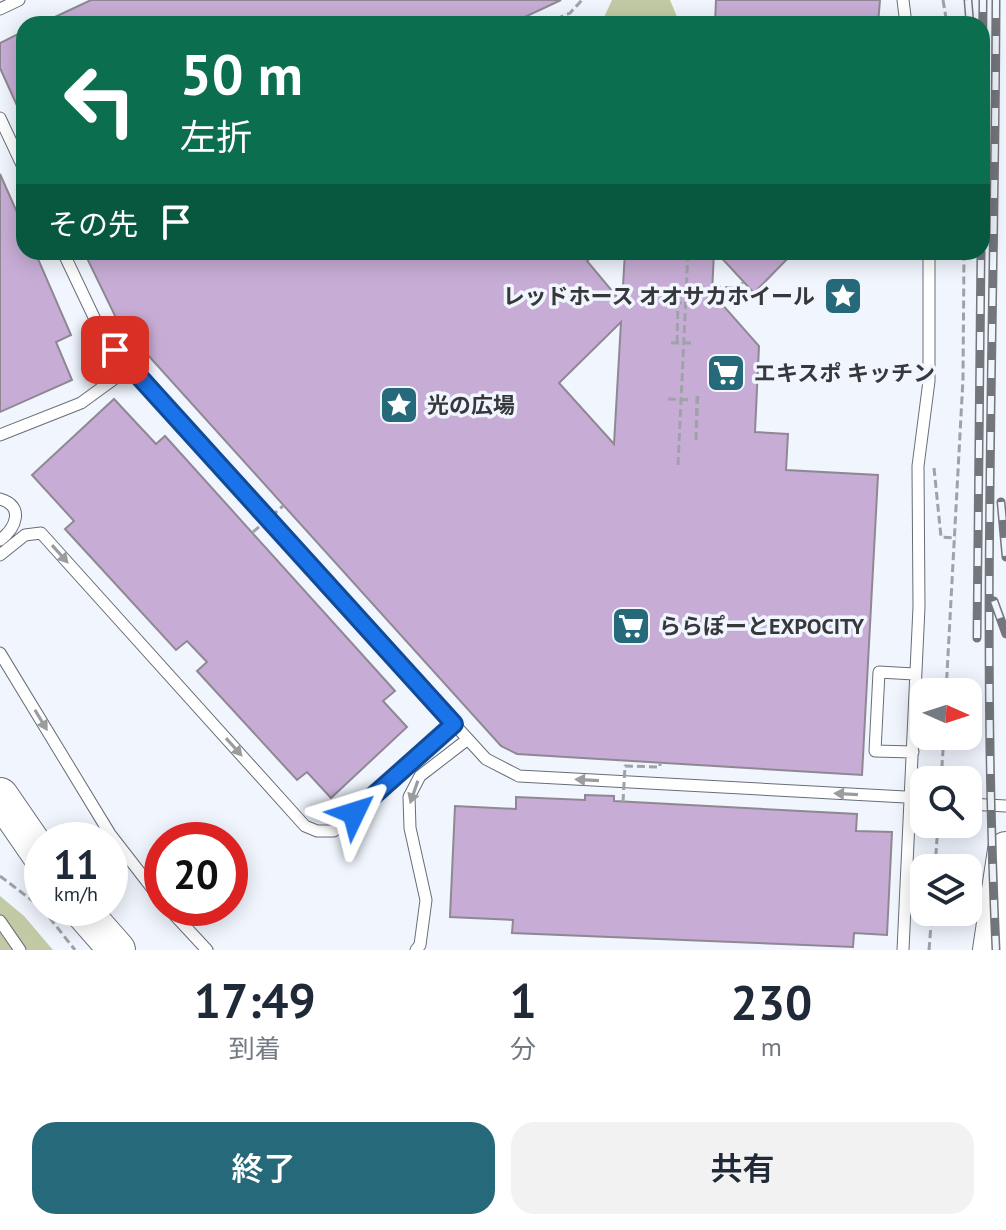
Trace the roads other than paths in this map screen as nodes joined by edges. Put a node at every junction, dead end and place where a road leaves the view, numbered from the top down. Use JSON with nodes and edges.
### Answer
{"nodes":[{"id":1,"x":19,"y":0,"type":"edge"},
{"id":2,"x":0,"y":9,"type":"edge"},
{"id":3,"x":0,"y":118,"type":"edge"},
{"id":4,"x":16,"y":152,"type":"edge"},
{"id":5,"x":67,"y":260,"type":"edge"},
{"id":6,"x":929,"y":260,"type":"edge"},
{"id":7,"x":129,"y":368,"type":"junction"},
{"id":8,"x":0,"y":435,"type":"edge"},
{"id":9,"x":0,"y":499,"type":"edge"},
{"id":10,"x":0,"y":540,"type":"edge"},
{"id":11,"x":0,"y":555,"type":"edge"},
{"id":12,"x":0,"y":653,"type":"edge"},
{"id":13,"x":914,"y":674,"type":"junction"},
{"id":14,"x":454,"y":724,"type":"junction"},
{"id":15,"x":468,"y":739,"type":"junction"},
{"id":16,"x":913,"y":752,"type":"junction"},
{"id":17,"x":912,"y":766,"type":"edge"},
{"id":18,"x":0,"y":796,"type":"edge"},
{"id":19,"x":910,"y":797,"type":"edge"},
{"id":20,"x":982,"y":805,"type":"edge"},
{"id":21,"x":1006,"y":806,"type":"edge"},
{"id":22,"x":910,"y":816,"type":"edge"},
{"id":23,"x":24,"y":831,"type":"edge"},
{"id":24,"x":1006,"y":850,"type":"edge"},
{"id":25,"x":144,"y":878,"type":"edge"},
{"id":26,"x":0,"y":921,"type":"edge"},
{"id":27,"x":96,"y":926,"type":"edge"},
{"id":28,"x":185,"y":926,"type":"edge"},
{"id":29,"x":20,"y":950,"type":"edge"},
{"id":30,"x":117,"y":950,"type":"edge"},
{"id":31,"x":207,"y":950,"type":"edge"},
{"id":32,"x":416,"y":950,"type":"edge"},
{"id":33,"x":903,"y":950,"type":"edge"},
{"id":34,"x":991,"y":950,"type":"edge"}],
"edges":[{"from":1,"to":2,"type":"lane"},
{"from":3,"to":4,"type":"lane"},
{"from":5,"to":7,"type":"lane"},
{"from":6,"to":13,"type":"lane"},
{"from":7,"to":8,"type":"lane"},
{"from":7,"to":14,"type":"lane"},
{"from":9,"to":10,"type":"lane"},
{"from":11,"to":14,"type":"lane","one_way":true},
{"from":12,"to":25,"type":"lane","one_way":true},
{"from":13,"to":16,"type":"lane"},
{"from":13,"to":16,"type":"lane"},
{"from":14,"to":15,"type":"lane"},
{"from":19,"to":15,"type":"lane","one_way":true},
{"from":15,"to":32,"type":"lane","one_way":true},
{"from":16,"to":17,"type":"lane"},
{"from":18,"to":23,"type":"main road"},
{"from":20,"to":21,"type":"lane"},
{"from":22,"to":33,"type":"lane"},
{"from":24,"to":34,"type":"main road"},
{"from":26,"to":29,"type":"lane"},
{"from":27,"to":30,"type":"main road"},
{"from":28,"to":31,"type":"lane"}]}
